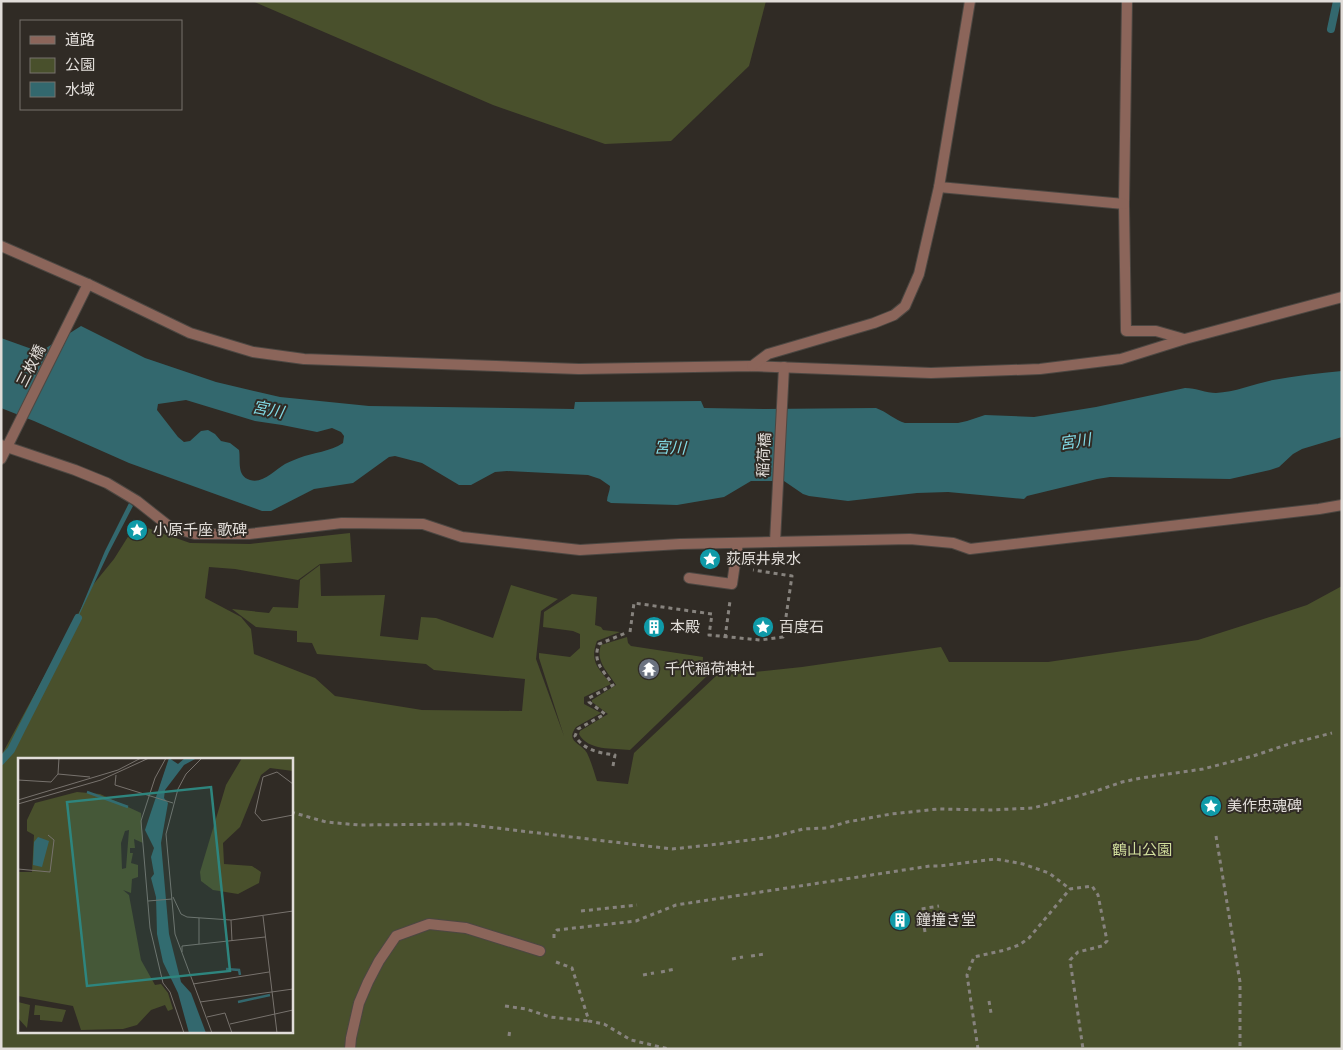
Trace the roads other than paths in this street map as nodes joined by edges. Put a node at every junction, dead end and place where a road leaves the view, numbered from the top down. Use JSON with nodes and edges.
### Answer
{"nodes":[{"id":1,"x":970,"y":1,"type":"edge"},
{"id":2,"x":1127,"y":1,"type":"edge"},
{"id":3,"x":939,"y":187,"type":"junction"},
{"id":4,"x":1124,"y":204,"type":"junction"},
{"id":5,"x":1,"y":246,"type":"edge"},
{"id":6,"x":88,"y":284,"type":"junction"},
{"id":7,"x":1342,"y":297,"type":"edge"},
{"id":8,"x":1185,"y":339,"type":"junction"},
{"id":9,"x":752,"y":366,"type":"junction"},
{"id":10,"x":784,"y":371,"type":"junction"},
{"id":11,"x":6,"y":445,"type":"edge"},
{"id":12,"x":1,"y":458,"type":"edge"},
{"id":13,"x":1342,"y":505,"type":"edge"},
{"id":14,"x":775,"y":539,"type":"junction"},
{"id":15,"x":738,"y":543,"type":"junction"},
{"id":16,"x":689,"y":578,"type":"dead end"},
{"id":17,"x":540,"y":952,"type":"dead end"},
{"id":18,"x":350,"y":1049,"type":"edge"}],
"edges":[{"from":1,"to":3,"type":"street"},
{"from":2,"to":4,"type":"street"},
{"from":3,"to":4,"type":"street"},
{"from":3,"to":9,"type":"street"},
{"from":4,"to":8,"type":"street"},
{"from":5,"to":6,"type":"street"},
{"from":6,"to":9,"type":"street"},
{"from":6,"to":11,"type":"street","name":"三枚橋"},
{"from":7,"to":8,"type":"street"},
{"from":8,"to":10,"type":"street"},
{"from":9,"to":10,"type":"street"},
{"from":10,"to":14,"type":"street","name":"稲荷橋"},
{"from":11,"to":12,"type":"street","name":"三枚橋"},
{"from":11,"to":15,"type":"street"},
{"from":13,"to":14,"type":"street"},
{"from":14,"to":15,"type":"street"},
{"from":15,"to":16,"type":"street"},
{"from":17,"to":18,"type":"street"}]}
